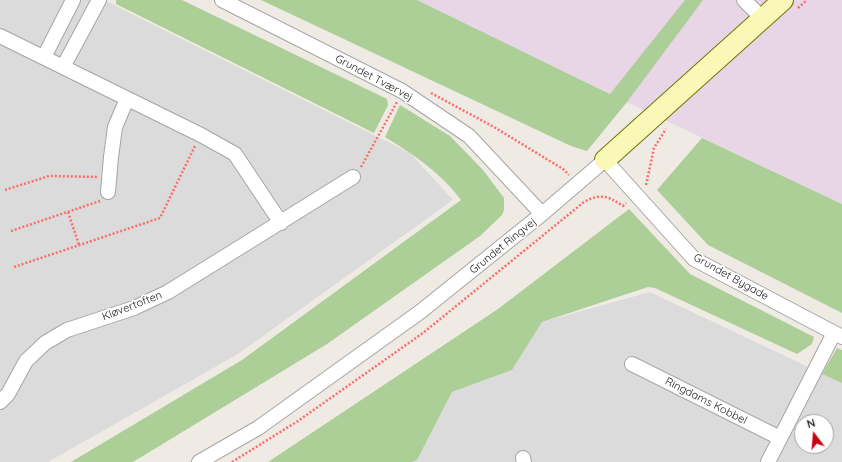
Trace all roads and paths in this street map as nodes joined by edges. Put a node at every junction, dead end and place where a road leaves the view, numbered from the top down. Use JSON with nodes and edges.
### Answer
{"nodes":[{"id":1,"x":73,"y":0,"type":"edge"},
{"id":2,"x":100,"y":0,"type":"edge"},
{"id":3,"x":222,"y":0,"type":"edge"},
{"id":4,"x":744,"y":0,"type":"edge"},
{"id":5,"x":807,"y":0,"type":"edge"},
{"id":6,"x":790,"y":4,"type":"edge"},
{"id":7,"x":762,"y":18,"type":"junction"},
{"id":8,"x":0,"y":36,"type":"edge"},
{"id":9,"x":44,"y":57,"type":"junction"},
{"id":10,"x":63,"y":67,"type":"junction"},
{"id":11,"x":402,"y":91,"type":"junction"},
{"id":12,"x":127,"y":99,"type":"junction"},
{"id":13,"x":667,"y":128,"type":"dead end"},
{"id":14,"x":201,"y":135,"type":"junction"},
{"id":15,"x":605,"y":160,"type":"junction"},
{"id":16,"x":109,"y":177,"type":"junction"},
{"id":17,"x":353,"y":177,"type":"joint"},
{"id":18,"x":5,"y":190,"type":"dead end"},
{"id":19,"x":108,"y":192,"type":"joint"},
{"id":20,"x":636,"y":195,"type":"junction"},
{"id":21,"x":68,"y":212,"type":"junction"},
{"id":22,"x":542,"y":214,"type":"junction"},
{"id":23,"x":281,"y":223,"type":"junction"},
{"id":24,"x":11,"y":231,"type":"dead end"},
{"id":25,"x":79,"y":245,"type":"junction"},
{"id":26,"x":14,"y":267,"type":"dead end"},
{"id":27,"x":838,"y":335,"type":"edge"},
{"id":28,"x":632,"y":364,"type":"dead end"},
{"id":29,"x":0,"y":402,"type":"edge"},
{"id":30,"x":780,"y":438,"type":"junction"},
{"id":31,"x":199,"y":462,"type":"edge"},
{"id":32,"x":232,"y":462,"type":"edge"},
{"id":33,"x":768,"y":462,"type":"edge"}],
"edges":[{"from":1,"to":9,"type":"street"},
{"from":2,"to":10,"type":"street"},
{"from":3,"to":11,"type":"street","name":"Grundet Tværvej"},
{"from":4,"to":7,"type":"street"},
{"from":5,"to":6,"type":"path"},
{"from":6,"to":7,"type":"street","name":"Grundet Ringvej"},
{"from":7,"to":15,"type":"street","name":"Grundet Ringvej"},
{"from":8,"to":9,"type":"street"},
{"from":9,"to":10,"type":"street"},
{"from":10,"to":12,"type":"street"},
{"from":11,"to":17,"type":"path"},
{"from":11,"to":22,"type":"street","name":"Grundet Tværvej"},
{"from":12,"to":14,"type":"street"},
{"from":12,"to":16,"type":"street"},
{"from":13,"to":20,"type":"path"},
{"from":14,"to":23,"type":"street"},
{"from":14,"to":25,"type":"path"},
{"from":15,"to":20,"type":"street","name":"Grundet Bygade"},
{"from":15,"to":22,"type":"street","name":"Grundet Ringvej"},
{"from":16,"to":18,"type":"path"},
{"from":16,"to":19,"type":"street"},
{"from":17,"to":23,"type":"street","name":"Kløvertoften"},
{"from":19,"to":21,"type":"path"},
{"from":20,"to":27,"type":"street","name":"Grundet Bygade"},
{"from":20,"to":32,"type":"path"},
{"from":21,"to":24,"type":"path"},
{"from":21,"to":25,"type":"path"},
{"from":22,"to":31,"type":"street","name":"Grundet Ringvej"},
{"from":23,"to":29,"type":"street","name":"Kløvertoften"},
{"from":25,"to":26,"type":"path"},
{"from":27,"to":30,"type":"street"},
{"from":28,"to":30,"type":"street","name":"Ringdams Kobbel"},
{"from":30,"to":33,"type":"street"}]}
